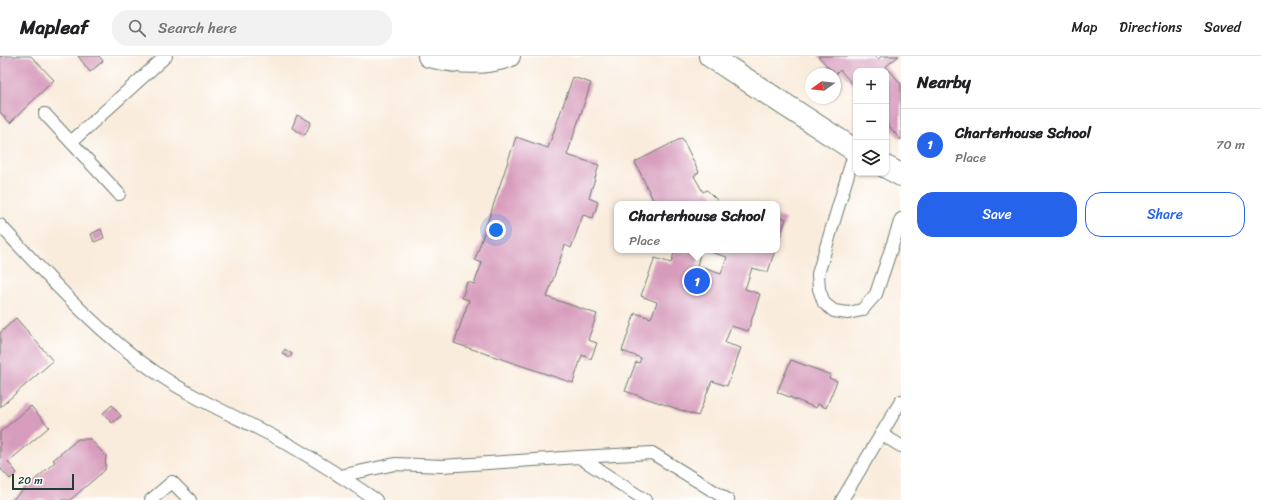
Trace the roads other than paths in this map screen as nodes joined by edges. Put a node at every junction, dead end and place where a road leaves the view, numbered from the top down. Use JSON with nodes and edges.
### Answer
{"nodes":[{"id":1,"x":166,"y":56,"type":"edge"},
{"id":2,"x":429,"y":56,"type":"edge"},
{"id":3,"x":509,"y":56,"type":"edge"},
{"id":4,"x":710,"y":56,"type":"edge"},
{"id":5,"x":45,"y":114,"type":"dead end"},
{"id":6,"x":71,"y":142,"type":"junction"},
{"id":7,"x":853,"y":150,"type":"edge"},
{"id":8,"x":853,"y":158,"type":"edge"},
{"id":9,"x":889,"y":169,"type":"edge"},
{"id":10,"x":901,"y":175,"type":"edge"},
{"id":11,"x":119,"y":194,"type":"dead end"},
{"id":12,"x":901,"y":219,"type":"edge"},
{"id":13,"x":0,"y":225,"type":"edge"},
{"id":14,"x":901,"y":401,"type":"edge"},
{"id":15,"x":881,"y":434,"type":"junction"},
{"id":16,"x":901,"y":446,"type":"edge"},
{"id":17,"x":579,"y":457,"type":"junction"},
{"id":18,"x":340,"y":476,"type":"junction"},
{"id":19,"x":151,"y":500,"type":"edge"},
{"id":20,"x":190,"y":500,"type":"edge"},
{"id":21,"x":376,"y":500,"type":"edge"},
{"id":22,"x":645,"y":500,"type":"edge"},
{"id":23,"x":728,"y":500,"type":"edge"},
{"id":24,"x":842,"y":500,"type":"edge"}],
"edges":[{"from":1,"to":6,"type":"lane"},
{"from":2,"to":3,"type":"street"},
{"from":4,"to":7,"type":"street"},
{"from":5,"to":6,"type":"lane"},
{"from":6,"to":11,"type":"lane"},
{"from":8,"to":12,"type":"lane"},
{"from":9,"to":10,"type":"street"},
{"from":13,"to":18,"type":"lane"},
{"from":14,"to":15,"type":"lane"},
{"from":15,"to":16,"type":"lane"},
{"from":15,"to":24,"type":"lane"},
{"from":17,"to":18,"type":"lane"},
{"from":17,"to":22,"type":"lane"},
{"from":17,"to":23,"type":"lane"},
{"from":18,"to":21,"type":"lane"},
{"from":19,"to":20,"type":"lane"}]}
